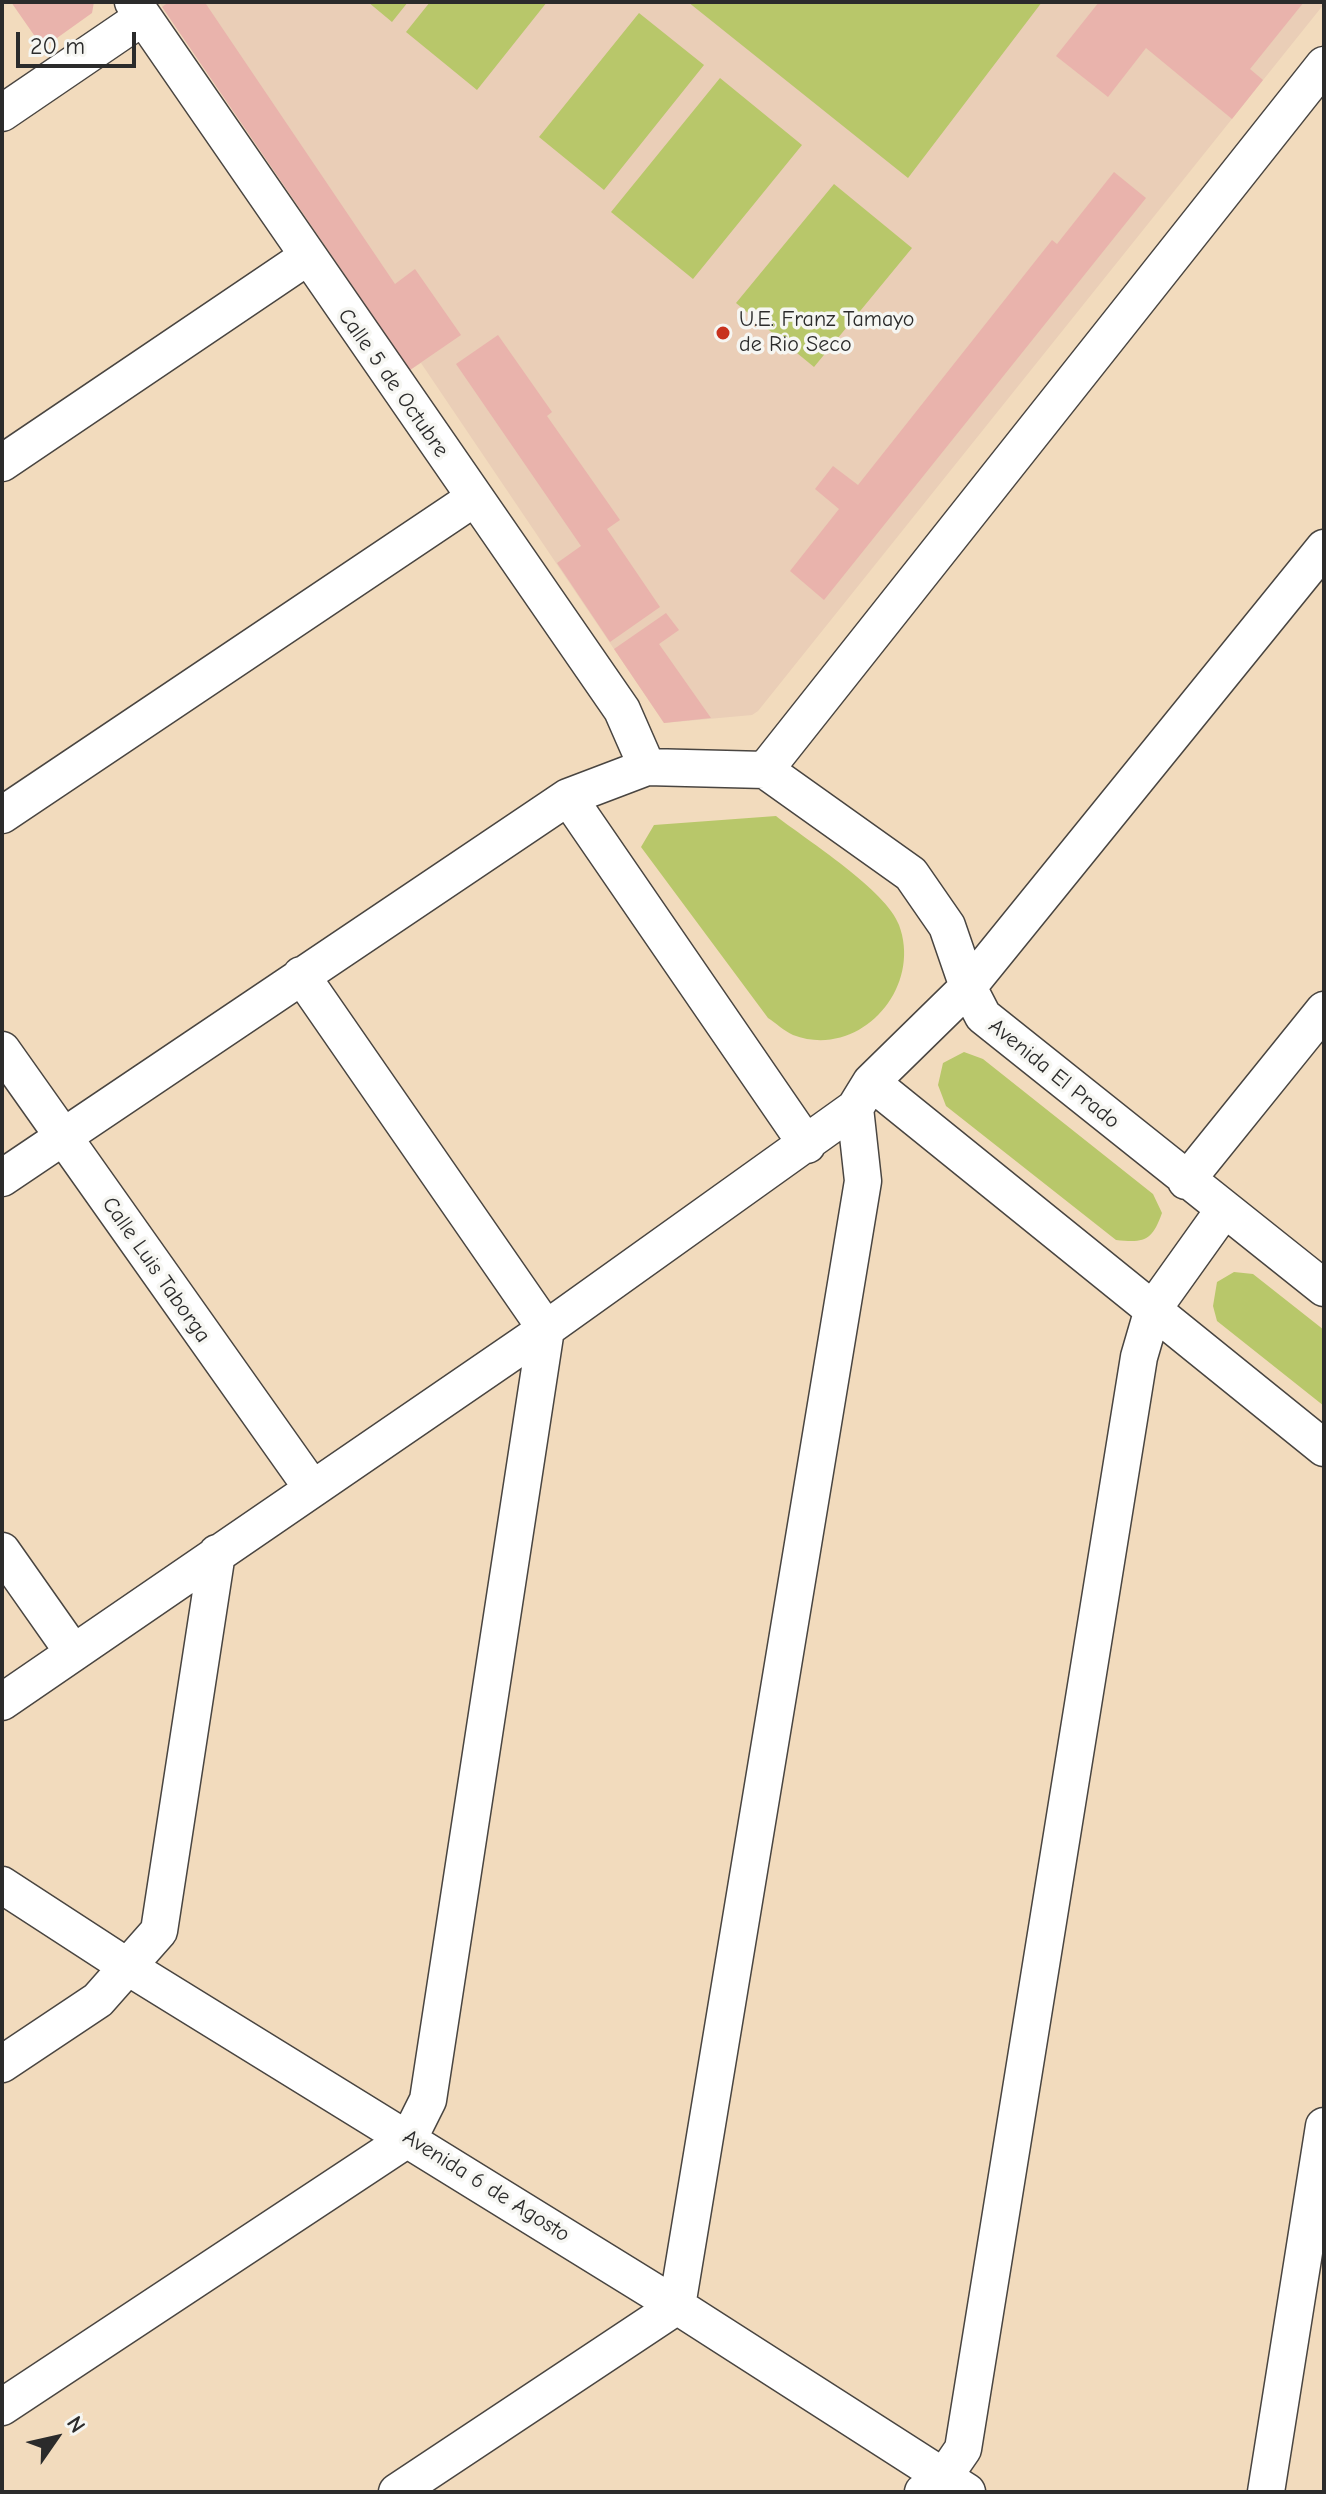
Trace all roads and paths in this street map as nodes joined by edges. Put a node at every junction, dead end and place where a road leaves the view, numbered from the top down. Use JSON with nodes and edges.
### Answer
{"nodes":[{"id":1,"x":138,"y":10,"type":"edge"},
{"id":2,"x":1324,"y":65,"type":"edge"},
{"id":3,"x":2,"y":113,"type":"edge"},
{"id":4,"x":307,"y":257,"type":"junction"},
{"id":5,"x":2,"y":463,"type":"edge"},
{"id":6,"x":473,"y":499,"type":"junction"},
{"id":7,"x":1324,"y":548,"type":"edge"},
{"id":8,"x":647,"y":767,"type":"junction"},
{"id":9,"x":765,"y":770,"type":"junction"},
{"id":10,"x":568,"y":797,"type":"junction"},
{"id":11,"x":2,"y":815,"type":"edge"},
{"id":12,"x":301,"y":975,"type":"junction"},
{"id":13,"x":968,"y":987,"type":"junction"},
{"id":14,"x":1324,"y":1010,"type":"edge"},
{"id":15,"x":2,"y":1050,"type":"edge"},
{"id":16,"x":863,"y":1095,"type":"junction"},
{"id":17,"x":61,"y":1137,"type":"junction"},
{"id":18,"x":807,"y":1145,"type":"junction"},
{"id":19,"x":2,"y":1178,"type":"edge"},
{"id":20,"x":1186,"y":1181,"type":"junction"},
{"id":21,"x":1223,"y":1211,"type":"junction"},
{"id":22,"x":1324,"y":1288,"type":"edge"},
{"id":23,"x":1153,"y":1309,"type":"junction"},
{"id":24,"x":546,"y":1329,"type":"junction"},
{"id":25,"x":1324,"y":1448,"type":"edge"},
{"id":26,"x":312,"y":1488,"type":"junction"},
{"id":27,"x":2,"y":1551,"type":"edge"},
{"id":28,"x":217,"y":1553,"type":"junction"},
{"id":29,"x":73,"y":1652,"type":"junction"},
{"id":30,"x":2,"y":1702,"type":"edge"},
{"id":31,"x":2,"y":1885,"type":"edge"},
{"id":32,"x":128,"y":1967,"type":"junction"},
{"id":33,"x":2,"y":2064,"type":"edge"},
{"id":34,"x":1324,"y":2126,"type":"edge"},
{"id":35,"x":409,"y":2138,"type":"junction"},
{"id":36,"x":677,"y":2306,"type":"junction"},
{"id":37,"x":2,"y":2407,"type":"edge"},
{"id":38,"x":944,"y":2487,"type":"edge"},
{"id":39,"x":397,"y":2492,"type":"edge"},
{"id":40,"x":1266,"y":2492,"type":"edge"}],
"edges":[{"from":1,"to":3,"type":"street"},
{"from":1,"to":4,"type":"street","name":"Calle 5 de Octubre"},
{"from":2,"to":9,"type":"street"},
{"from":4,"to":5,"type":"street"},
{"from":4,"to":6,"type":"street","name":"Calle 5 de Octubre"},
{"from":6,"to":8,"type":"street","name":"Calle 5 de Octubre"},
{"from":6,"to":11,"type":"street"},
{"from":7,"to":13,"type":"street"},
{"from":8,"to":9,"type":"street"},
{"from":8,"to":10,"type":"street"},
{"from":9,"to":13,"type":"street","name":"Avenida El Prado"},
{"from":10,"to":12,"type":"street"},
{"from":10,"to":18,"type":"street"},
{"from":12,"to":17,"type":"street"},
{"from":12,"to":24,"type":"street"},
{"from":13,"to":16,"type":"street"},
{"from":13,"to":20,"type":"street","name":"Avenida El Prado"},
{"from":14,"to":20,"type":"street"},
{"from":15,"to":17,"type":"street","name":"Calle Luis Taborga"},
{"from":16,"to":18,"type":"street"},
{"from":16,"to":23,"type":"street"},
{"from":16,"to":36,"type":"street"},
{"from":17,"to":19,"type":"street"},
{"from":17,"to":26,"type":"street","name":"Calle Luis Taborga"},
{"from":18,"to":24,"type":"street"},
{"from":20,"to":21,"type":"street","name":"Avenida El Prado"},
{"from":21,"to":22,"type":"street","name":"Avenida El Prado"},
{"from":21,"to":23,"type":"street"},
{"from":23,"to":25,"type":"street"},
{"from":23,"to":38,"type":"street"},
{"from":24,"to":26,"type":"street"},
{"from":24,"to":35,"type":"street"},
{"from":26,"to":28,"type":"street"},
{"from":27,"to":29,"type":"street"},
{"from":28,"to":29,"type":"street"},
{"from":28,"to":32,"type":"street"},
{"from":29,"to":30,"type":"street"},
{"from":31,"to":32,"type":"street","name":"Avenida 6 de Agosto"},
{"from":32,"to":33,"type":"street"},
{"from":32,"to":35,"type":"street","name":"Avenida 6 de Agosto"},
{"from":34,"to":40,"type":"street"},
{"from":35,"to":36,"type":"street","name":"Avenida 6 de Agosto"},
{"from":35,"to":37,"type":"street"},
{"from":36,"to":38,"type":"street","name":"Avenida 6 de Agosto"},
{"from":36,"to":39,"type":"street"}]}
